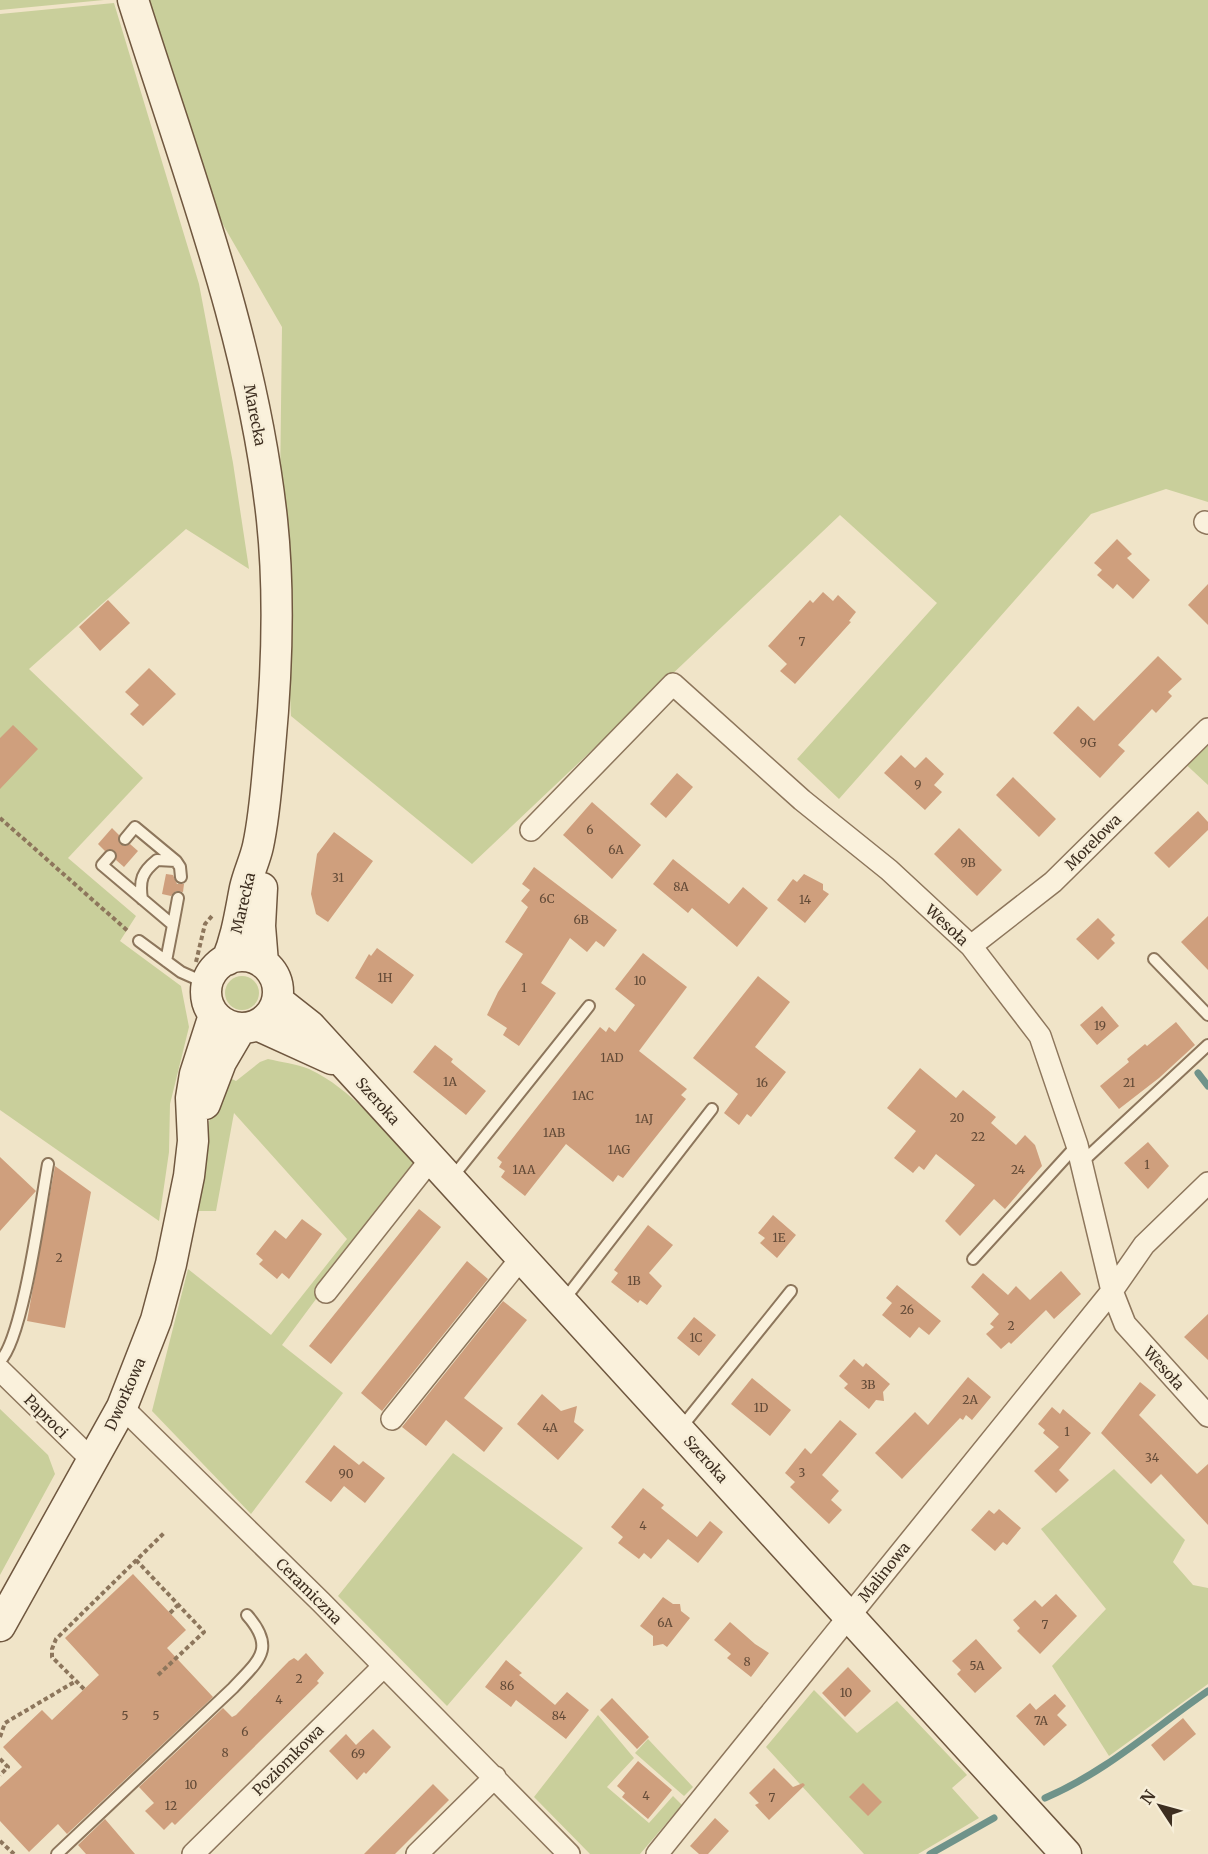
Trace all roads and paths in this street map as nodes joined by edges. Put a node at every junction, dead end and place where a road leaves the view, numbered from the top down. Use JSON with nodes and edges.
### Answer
{"nodes":[{"id":1,"x":133,"y":0,"type":"edge"},
{"id":2,"x":1208,"y":729,"type":"edge"},
{"id":3,"x":0,"y":818,"type":"edge"},
{"id":4,"x":531,"y":830,"type":"dead end"},
{"id":5,"x":125,"y":839,"type":"dead end"},
{"id":6,"x":258,"y":845,"type":"junction"},
{"id":7,"x":110,"y":856,"type":"dead end"},
{"id":8,"x":176,"y":861,"type":"junction"},
{"id":9,"x":181,"y":878,"type":"dead end"},
{"id":10,"x":178,"y":897,"type":"dead end"},
{"id":11,"x":142,"y":899,"type":"junction"},
{"id":12,"x":212,"y":916,"type":"dead end"},
{"id":13,"x":173,"y":925,"type":"junction"},
{"id":14,"x":138,"y":941,"type":"joint"},
{"id":15,"x":971,"y":946,"type":"junction"},
{"id":16,"x":1154,"y":959,"type":"dead end"},
{"id":17,"x":227,"y":960,"type":"junction"},
{"id":18,"x":166,"y":961,"type":"junction"},
{"id":19,"x":263,"y":963,"type":"junction"},
{"id":20,"x":202,"y":973,"type":"junction"},
{"id":21,"x":278,"y":1000,"type":"junction"},
{"id":22,"x":589,"y":1006,"type":"dead end"},
{"id":23,"x":214,"y":1015,"type":"junction"},
{"id":24,"x":1208,"y":1015,"type":"edge"},
{"id":25,"x":249,"y":1027,"type":"junction"},
{"id":26,"x":1208,"y":1045,"type":"edge"},
{"id":27,"x":346,"y":1065,"type":"junction"},
{"id":28,"x":712,"y":1108,"type":"dead end"},
{"id":29,"x":193,"y":1141,"type":"junction"},
{"id":30,"x":1079,"y":1154,"type":"junction"},
{"id":31,"x":48,"y":1164,"type":"dead end"},
{"id":32,"x":441,"y":1169,"type":"junction"},
{"id":33,"x":1208,"y":1183,"type":"edge"},
{"id":34,"x":522,"y":1257,"type":"junction"},
{"id":35,"x":973,"y":1259,"type":"dead end"},
{"id":36,"x":791,"y":1291,"type":"dead end"},
{"id":37,"x":1112,"y":1291,"type":"junction"},
{"id":38,"x":326,"y":1292,"type":"dead end"},
{"id":39,"x":563,"y":1301,"type":"junction"},
{"id":40,"x":0,"y":1361,"type":"edge"},
{"id":41,"x":0,"y":1371,"type":"edge"},
{"id":42,"x":122,"y":1407,"type":"junction"},
{"id":43,"x":1206,"y":1412,"type":"edge"},
{"id":44,"x":392,"y":1419,"type":"dead end"},
{"id":45,"x":680,"y":1430,"type":"junction"},
{"id":46,"x":93,"y":1461,"type":"junction"},
{"id":47,"x":165,"y":1532,"type":"dead end"},
{"id":48,"x":136,"y":1560,"type":"junction"},
{"id":49,"x":178,"y":1605,"type":"junction"},
{"id":50,"x":170,"y":1613,"type":"dead end"},
{"id":51,"x":247,"y":1616,"type":"dead end"},
{"id":52,"x":850,"y":1616,"type":"junction"},
{"id":53,"x":0,"y":1626,"type":"edge"},
{"id":54,"x":384,"y":1666,"type":"junction"},
{"id":55,"x":157,"y":1676,"type":"dead end"},
{"id":56,"x":76,"y":1681,"type":"junction"},
{"id":57,"x":84,"y":1689,"type":"dead end"},
{"id":58,"x":2,"y":1722,"type":"edge"},
{"id":59,"x":0,"y":1737,"type":"edge"},
{"id":60,"x":0,"y":1759,"type":"edge"},
{"id":61,"x":0,"y":1775,"type":"edge"},
{"id":62,"x":495,"y":1777,"type":"junction"},
{"id":63,"x":0,"y":1841,"type":"edge"},
{"id":64,"x":2,"y":1847,"type":"edge"},
{"id":65,"x":14,"y":1854,"type":"edge"},
{"id":66,"x":57,"y":1854,"type":"edge"},
{"id":67,"x":193,"y":1854,"type":"edge"},
{"id":68,"x":417,"y":1854,"type":"edge"},
{"id":69,"x":569,"y":1854,"type":"edge"},
{"id":70,"x":657,"y":1854,"type":"edge"},
{"id":71,"x":1066,"y":1854,"type":"edge"}],
"edges":[{"from":1,"to":6,"type":"street","name":"Marecka"},
{"from":2,"to":15,"type":"street","name":"Morelowa"},
{"from":3,"to":14,"type":"path"},
{"from":4,"to":15,"type":"street","name":"Wesoła"},
{"from":5,"to":8,"type":"lane"},
{"from":6,"to":17,"type":"street","name":"Marecka"},
{"from":6,"to":19,"type":"street","name":"Marecka"},
{"from":7,"to":11,"type":"lane"},
{"from":8,"to":9,"type":"lane"},
{"from":8,"to":11,"type":"lane"},
{"from":10,"to":13,"type":"lane"},
{"from":11,"to":13,"type":"lane"},
{"from":12,"to":20,"type":"path"},
{"from":13,"to":18,"type":"lane"},
{"from":14,"to":18,"type":"lane"},
{"from":15,"to":30,"type":"street","name":"Wesoła"},
{"from":16,"to":24,"type":"lane"},
{"from":17,"to":19,"type":"street"},
{"from":17,"to":20,"type":"street"},
{"from":18,"to":20,"type":"lane"},
{"from":19,"to":21,"type":"street"},
{"from":20,"to":23,"type":"street"},
{"from":21,"to":25,"type":"street"},
{"from":21,"to":27,"type":"street","name":"Szeroka"},
{"from":22,"to":32,"type":"lane"},
{"from":23,"to":25,"type":"street"},
{"from":23,"to":29,"type":"street","name":"Dworkowa"},
{"from":25,"to":27,"type":"street","name":"Szeroka"},
{"from":25,"to":29,"type":"street","name":"Dworkowa"},
{"from":26,"to":30,"type":"lane"},
{"from":27,"to":32,"type":"street","name":"Szeroka"},
{"from":28,"to":39,"type":"lane"},
{"from":29,"to":42,"type":"street","name":"Dworkowa"},
{"from":30,"to":35,"type":"lane"},
{"from":30,"to":37,"type":"street","name":"Wesoła"},
{"from":31,"to":40,"type":"lane"},
{"from":32,"to":34,"type":"street","name":"Szeroka"},
{"from":32,"to":38,"type":"street"},
{"from":33,"to":37,"type":"street","name":"Malinowa"},
{"from":34,"to":39,"type":"street","name":"Szeroka"},
{"from":34,"to":44,"type":"street"},
{"from":36,"to":45,"type":"lane"},
{"from":37,"to":43,"type":"street","name":"Wesoła"},
{"from":37,"to":52,"type":"street","name":"Malinowa"},
{"from":39,"to":45,"type":"street","name":"Szeroka"},
{"from":41,"to":46,"type":"street","name":"Paproci"},
{"from":42,"to":46,"type":"street","name":"Dworkowa"},
{"from":42,"to":54,"type":"street","name":"Ceramiczna"},
{"from":45,"to":52,"type":"street","name":"Szeroka"},
{"from":46,"to":53,"type":"street","name":"Dworkowa"},
{"from":47,"to":48,"type":"path"},
{"from":48,"to":49,"type":"path"},
{"from":48,"to":56,"type":"path"},
{"from":49,"to":50,"type":"path"},
{"from":49,"to":55,"type":"path"},
{"from":51,"to":66,"type":"lane"},
{"from":52,"to":70,"type":"street","name":"Malinowa"},
{"from":52,"to":71,"type":"street","name":"Szeroka"},
{"from":54,"to":62,"type":"street","name":"Ceramiczna"},
{"from":54,"to":67,"type":"street","name":"Poziomkowa"},
{"from":56,"to":57,"type":"path"},
{"from":56,"to":58,"type":"path"},
{"from":58,"to":59,"type":"path"},
{"from":60,"to":61,"type":"path"},
{"from":62,"to":68,"type":"street"},
{"from":62,"to":69,"type":"street","name":"Ceramiczna"},
{"from":63,"to":64,"type":"path"},
{"from":64,"to":65,"type":"path"}]}
